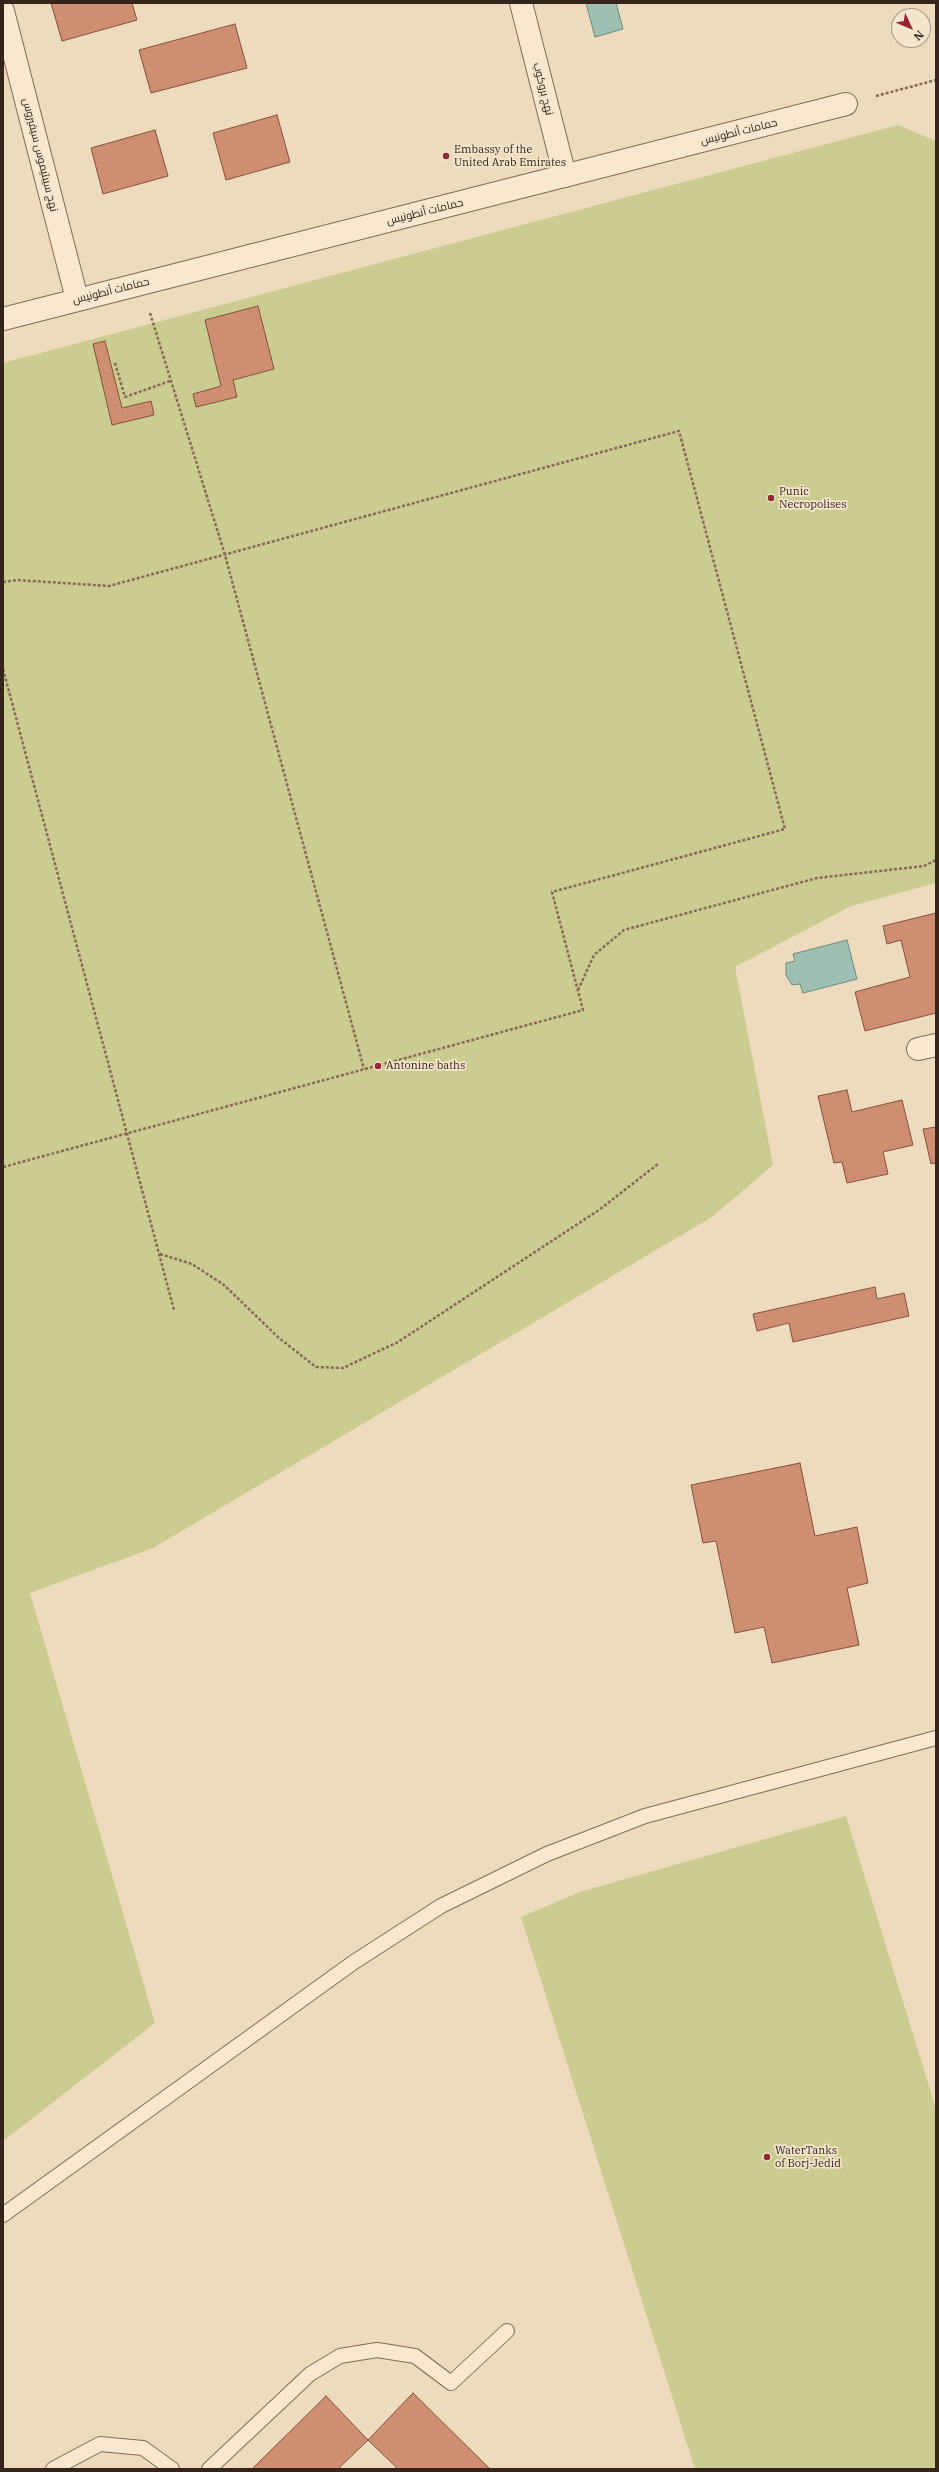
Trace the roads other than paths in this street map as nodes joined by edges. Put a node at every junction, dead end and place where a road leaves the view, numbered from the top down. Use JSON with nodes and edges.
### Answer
{"nodes":[{"id":1,"x":521,"y":3,"type":"edge"},
{"id":2,"x":3,"y":11,"type":"edge"},
{"id":3,"x":846,"y":104,"type":"road end"},
{"id":4,"x":565,"y":176,"type":"junction"},
{"id":5,"x":77,"y":299,"type":"junction"},
{"id":6,"x":3,"y":319,"type":"edge"},
{"id":7,"x":936,"y":1738,"type":"edge"},
{"id":8,"x":3,"y":2215,"type":"edge"},
{"id":9,"x":507,"y":2331,"type":"dead end"},
{"id":10,"x":53,"y":2469,"type":"edge"},
{"id":11,"x":172,"y":2469,"type":"edge"},
{"id":12,"x":209,"y":2469,"type":"edge"}],
"edges":[{"from":1,"to":4,"type":"street","name":"نهج بروكوب"},
{"from":2,"to":5,"type":"street","name":"نهج سيبتيموس سيفيروس"},
{"from":3,"to":4,"type":"street","name":"حمامات أنطونيس"},
{"from":4,"to":5,"type":"street","name":"حمامات أنطونيس"},
{"from":5,"to":6,"type":"street","name":"حمامات أنطونيس"},
{"from":7,"to":8,"type":"lane"},
{"from":9,"to":12,"type":"lane"},
{"from":10,"to":11,"type":"lane"}]}
